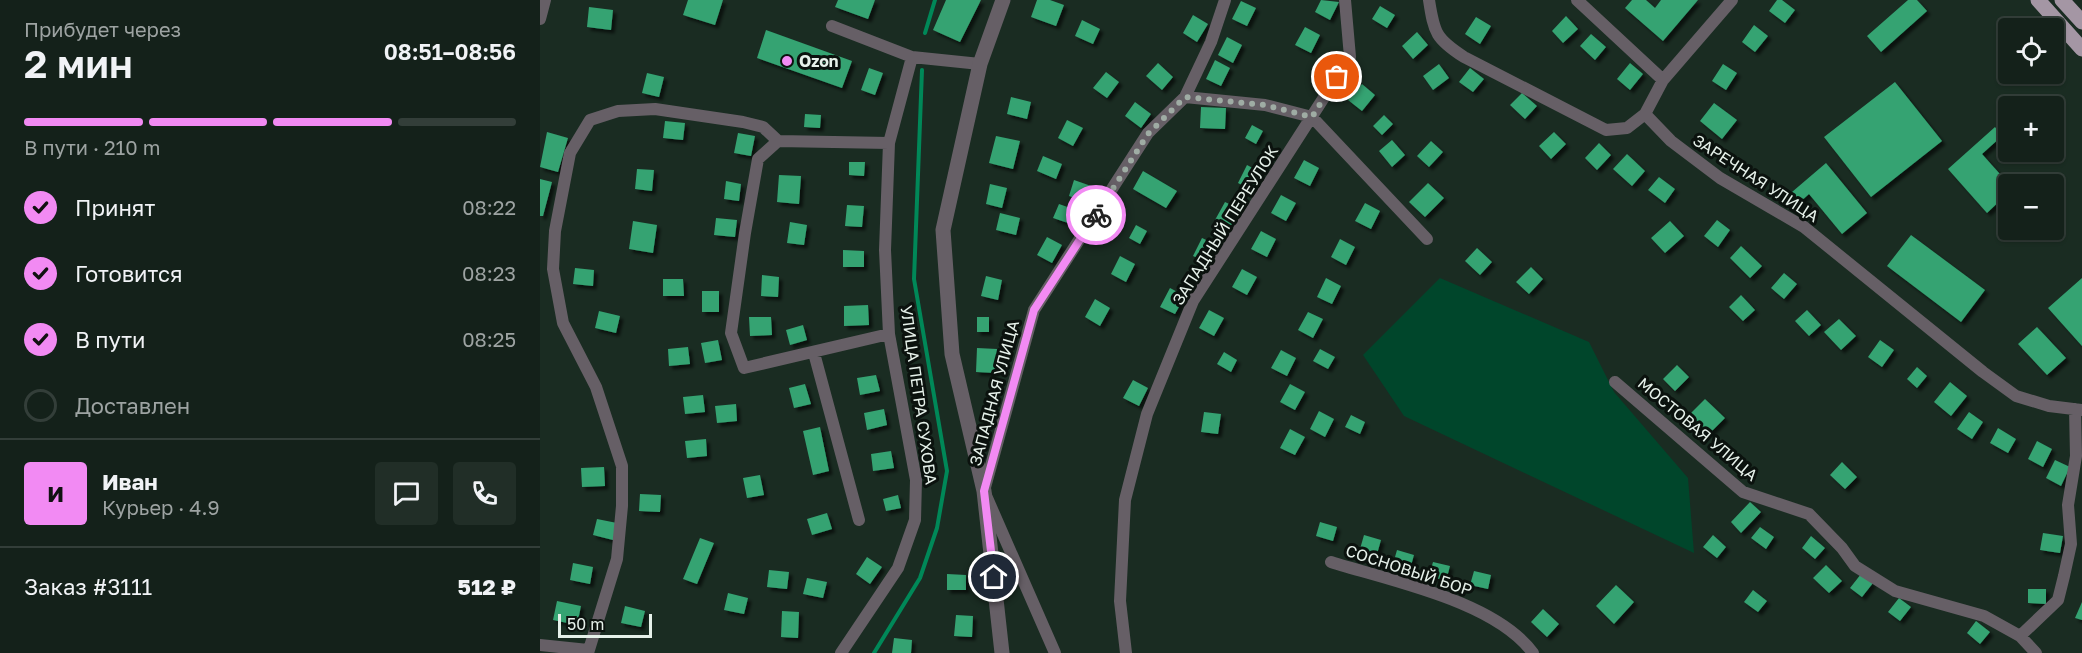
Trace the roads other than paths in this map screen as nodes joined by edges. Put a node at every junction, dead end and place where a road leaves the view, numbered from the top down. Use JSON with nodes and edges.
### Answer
{"nodes":[{"id":1,"x":544,"y":0,"type":"edge"},
{"id":2,"x":1003,"y":0,"type":"edge"},
{"id":3,"x":1226,"y":0,"type":"edge"},
{"id":4,"x":1345,"y":0,"type":"edge"},
{"id":5,"x":1429,"y":0,"type":"edge"},
{"id":6,"x":1577,"y":0,"type":"edge"},
{"id":7,"x":1732,"y":0,"type":"edge"},
{"id":8,"x":2038,"y":0,"type":"edge"},
{"id":9,"x":2062,"y":0,"type":"edge"},
{"id":10,"x":540,"y":19,"type":"edge"},
{"id":11,"x":2082,"y":22,"type":"edge"},
{"id":12,"x":832,"y":26,"type":"dead end"},
{"id":13,"x":2082,"y":49,"type":"edge"},
{"id":14,"x":912,"y":57,"type":"junction"},
{"id":15,"x":980,"y":64,"type":"junction"},
{"id":16,"x":1663,"y":80,"type":"junction"},
{"id":17,"x":1185,"y":97,"type":"junction"},
{"id":18,"x":1645,"y":114,"type":"junction"},
{"id":19,"x":1312,"y":117,"type":"junction"},
{"id":20,"x":778,"y":141,"type":"junction"},
{"id":21,"x":889,"y":143,"type":"junction"},
{"id":22,"x":1427,"y":239,"type":"dead end"},
{"id":23,"x":889,"y":334,"type":"junction"},
{"id":24,"x":814,"y":353,"type":"junction"},
{"id":25,"x":1616,"y":382,"type":"dead end"},
{"id":26,"x":2079,"y":410,"type":"edge"},
{"id":27,"x":984,"y":491,"type":"junction"},
{"id":28,"x":859,"y":520,"type":"dead end"},
{"id":29,"x":1331,"y":562,"type":"dead end"},
{"id":30,"x":2020,"y":636,"type":"junction"},
{"id":31,"x":540,"y":645,"type":"edge"},
{"id":32,"x":588,"y":651,"type":"edge"},
{"id":33,"x":841,"y":653,"type":"edge"},
{"id":34,"x":1002,"y":653,"type":"edge"},
{"id":35,"x":1055,"y":653,"type":"edge"},
{"id":36,"x":1126,"y":653,"type":"edge"},
{"id":37,"x":1533,"y":653,"type":"edge"},
{"id":38,"x":2036,"y":653,"type":"edge"}],
"edges":[{"from":1,"to":10,"type":"street"},
{"from":2,"to":15,"type":"street"},
{"from":3,"to":17,"type":"street","name":"ЗАПАДНАЯ УЛИЦА"},
{"from":4,"to":19,"type":"street","name":"ЗАПАДНЫЙ ПЕРЕУЛОК"},
{"from":5,"to":18,"type":"street"},
{"from":6,"to":16,"type":"street"},
{"from":7,"to":16,"type":"street"},
{"from":8,"to":13,"type":"main road"},
{"from":9,"to":11,"type":"main road"},
{"from":12,"to":14,"type":"street"},
{"from":14,"to":15,"type":"street"},
{"from":14,"to":21,"type":"street","name":"УЛИЦА ПЕТРА СУХОВА"},
{"from":15,"to":27,"type":"street"},
{"from":16,"to":18,"type":"street"},
{"from":17,"to":19,"type":"street"},
{"from":17,"to":27,"type":"street","name":"ЗАПАДНАЯ УЛИЦА"},
{"from":18,"to":26,"type":"street","name":"ЗАРЕЧНАЯ УЛИЦА"},
{"from":19,"to":22,"type":"street"},
{"from":19,"to":36,"type":"street","name":"ЗАПАДНЫЙ ПЕРЕУЛОК"},
{"from":20,"to":21,"type":"street"},
{"from":20,"to":24,"type":"street"},
{"from":20,"to":32,"type":"street"},
{"from":21,"to":23,"type":"street","name":"УЛИЦА ПЕТРА СУХОВА"},
{"from":23,"to":24,"type":"street"},
{"from":23,"to":33,"type":"street","name":"УЛИЦА ПЕТРА СУХОВА"},
{"from":24,"to":28,"type":"street"},
{"from":25,"to":30,"type":"street","name":"МОСТОВАЯ УЛИЦА"},
{"from":26,"to":30,"type":"street"},
{"from":27,"to":34,"type":"street"},
{"from":27,"to":35,"type":"street"},
{"from":29,"to":37,"type":"street","name":"СОСНОВЫЙ БОР"},
{"from":30,"to":38,"type":"street","name":"МОСТОВАЯ УЛИЦА"},
{"from":31,"to":32,"type":"street"}]}
